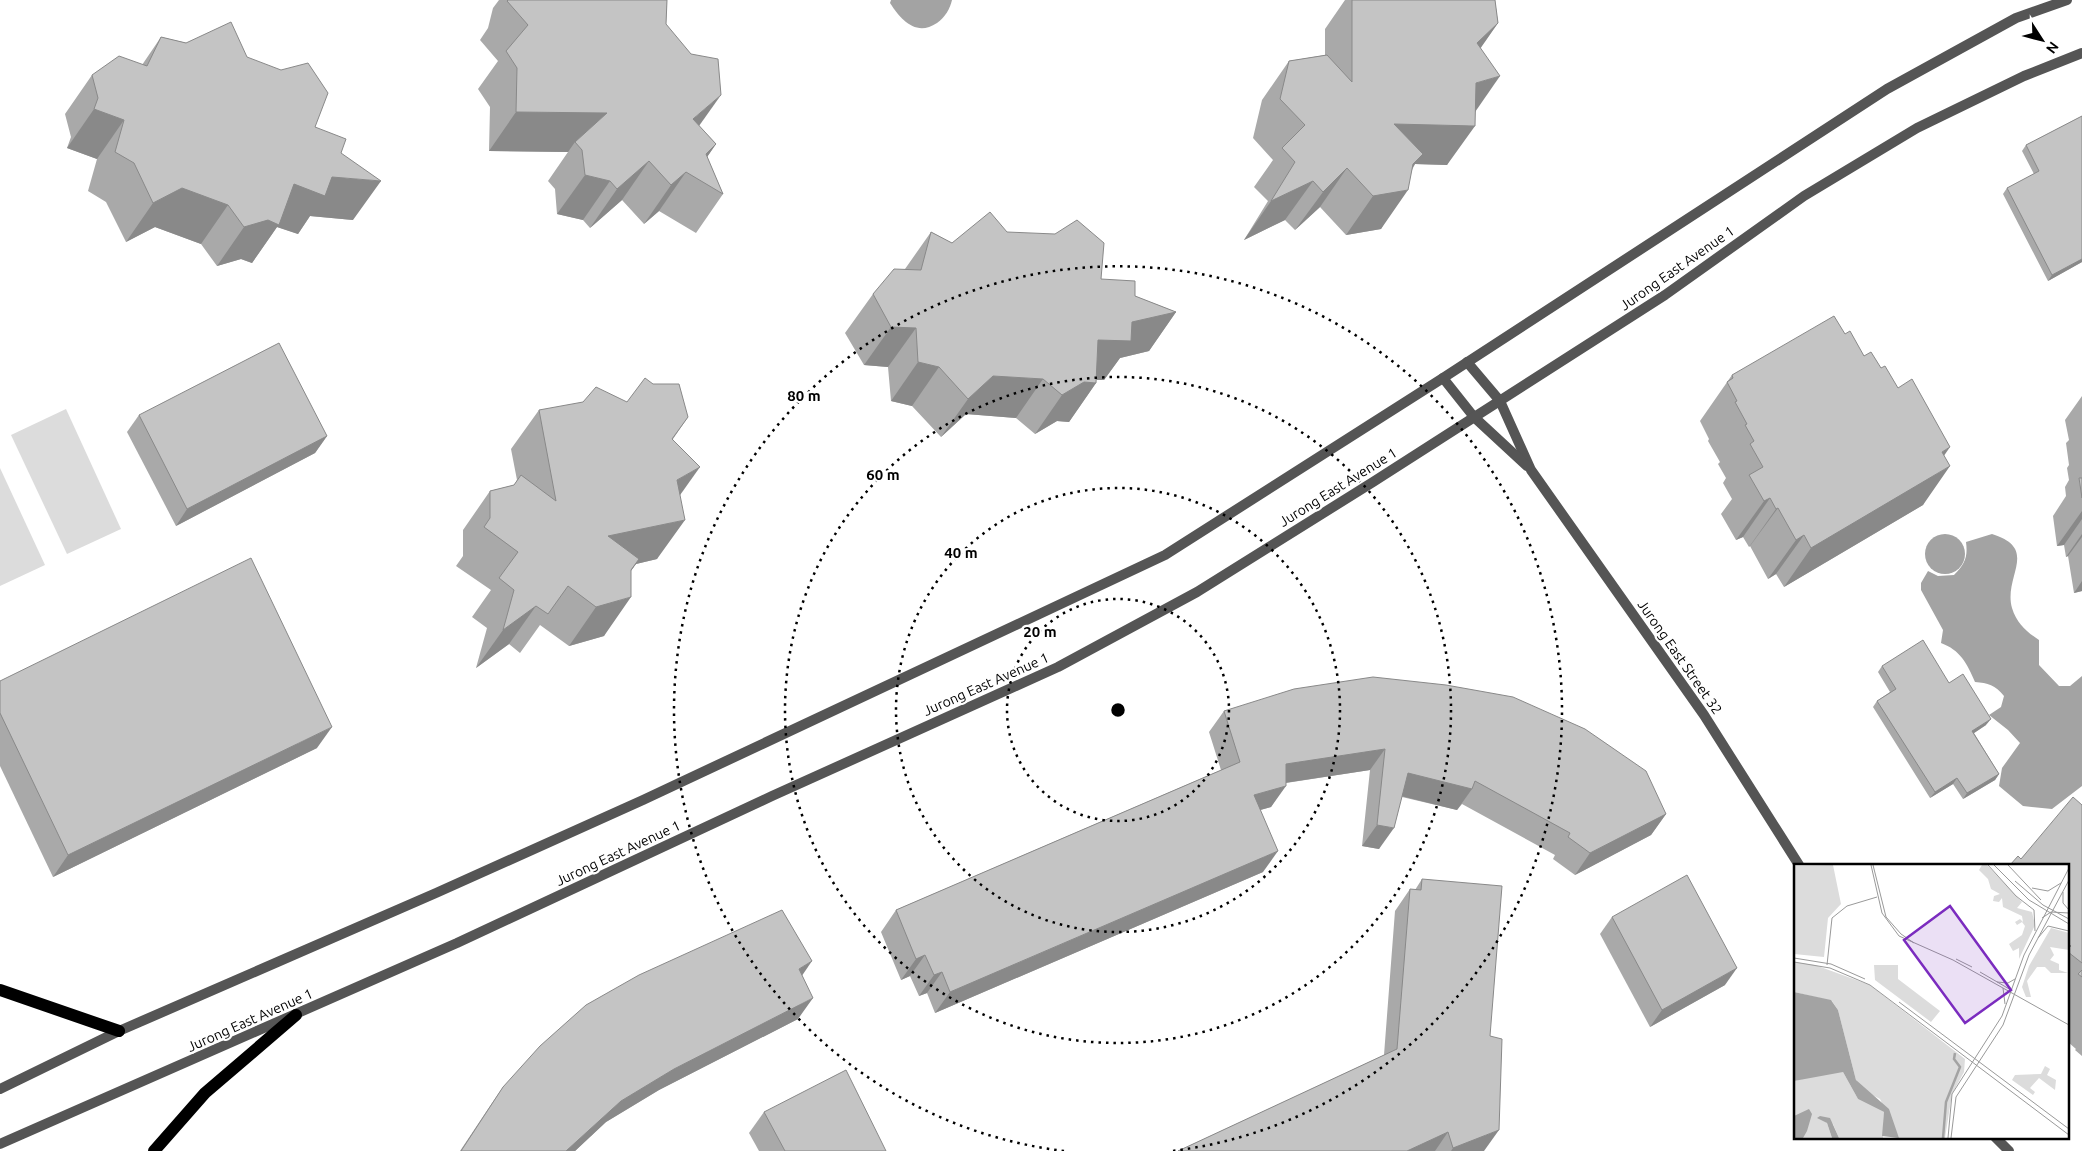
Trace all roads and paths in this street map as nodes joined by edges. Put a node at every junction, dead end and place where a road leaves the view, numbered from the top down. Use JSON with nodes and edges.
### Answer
{"nodes":[{"id":1,"x":2067,"y":0,"type":"edge"},
{"id":2,"x":2082,"y":53,"type":"edge"},
{"id":3,"x":1467,"y":362,"type":"junction"},
{"id":4,"x":1443,"y":378,"type":"junction"},
{"id":5,"x":1500,"y":401,"type":"junction"},
{"id":6,"x":1474,"y":417,"type":"junction"},
{"id":7,"x":1531,"y":470,"type":"junction"},
{"id":8,"x":1797,"y":864,"type":"edge"},
{"id":9,"x":0,"y":990,"type":"edge"},
{"id":10,"x":296,"y":1015,"type":"junction"},
{"id":11,"x":119,"y":1031,"type":"junction"},
{"id":12,"x":0,"y":1088,"type":"edge"},
{"id":13,"x":1996,"y":1138,"type":"edge"},
{"id":14,"x":0,"y":1144,"type":"edge"},
{"id":15,"x":154,"y":1151,"type":"edge"},
{"id":16,"x":2009,"y":1151,"type":"edge"}],
"edges":[{"from":1,"to":3,"type":"street"},
{"from":2,"to":5,"type":"street","name":"Jurong East Avenue 1"},
{"from":3,"to":4,"type":"street"},
{"from":3,"to":5,"type":"street","name":"Jurong East Street 32"},
{"from":4,"to":6,"type":"street","name":"Jurong East Street 32"},
{"from":4,"to":11,"type":"street"},
{"from":5,"to":6,"type":"street","name":"Jurong East Avenue 1"},
{"from":5,"to":7,"type":"street","name":"Jurong East Street 32"},
{"from":6,"to":7,"type":"street","name":"Jurong East Street 32"},
{"from":6,"to":10,"type":"street","name":"Jurong East Avenue 1"},
{"from":7,"to":8,"type":"street","name":"Jurong East Street 32"},
{"from":9,"to":11,"type":"main road"},
{"from":10,"to":14,"type":"street","name":"Jurong East Avenue 1"},
{"from":10,"to":15,"type":"main road"},
{"from":11,"to":12,"type":"street"},
{"from":13,"to":16,"type":"street"}]}
